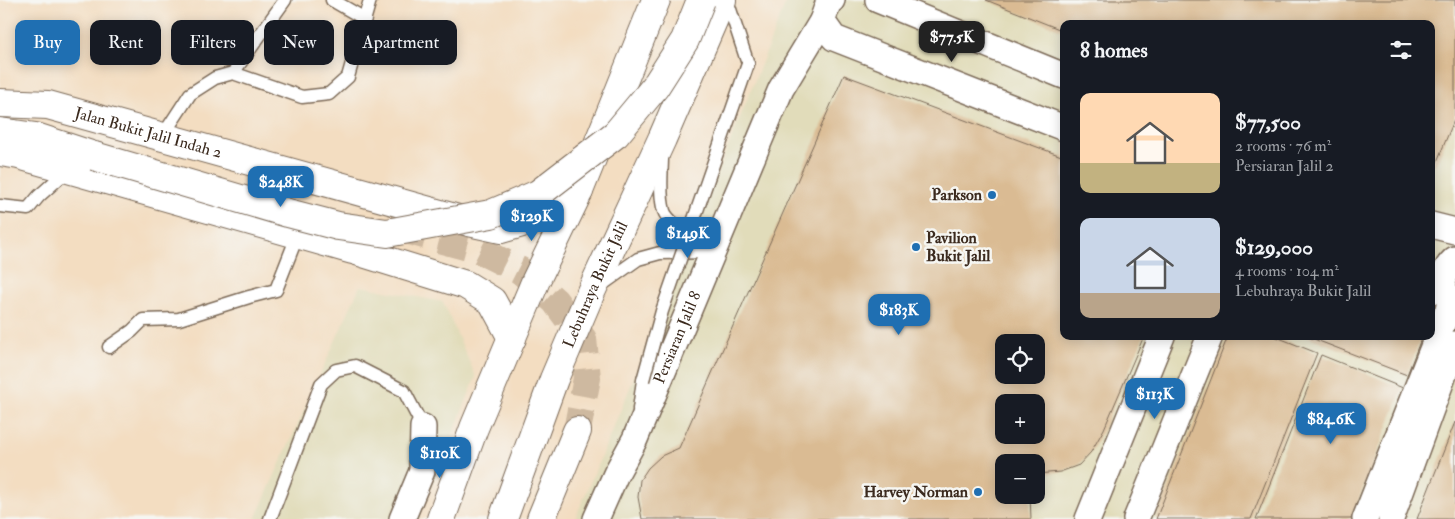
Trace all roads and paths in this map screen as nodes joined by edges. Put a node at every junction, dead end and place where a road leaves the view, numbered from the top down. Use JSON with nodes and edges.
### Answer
{"nodes":[{"id":1,"x":285,"y":0,"type":"edge"},
{"id":2,"x":332,"y":0,"type":"edge"},
{"id":3,"x":370,"y":0,"type":"edge"},
{"id":4,"x":656,"y":0,"type":"edge"},
{"id":5,"x":701,"y":0,"type":"edge"},
{"id":6,"x":722,"y":0,"type":"edge"},
{"id":7,"x":727,"y":0,"type":"edge"},
{"id":8,"x":878,"y":0,"type":"edge"},
{"id":9,"x":827,"y":11,"type":"edge"},
{"id":10,"x":365,"y":19,"type":"junction"},
{"id":11,"x":233,"y":73,"type":"junction"},
{"id":12,"x":1060,"y":74,"type":"edge"},
{"id":13,"x":0,"y":103,"type":"edge"},
{"id":14,"x":1060,"y":126,"type":"edge"},
{"id":15,"x":0,"y":132,"type":"edge"},
{"id":16,"x":162,"y":137,"type":"junction"},
{"id":17,"x":662,"y":139,"type":"junction"},
{"id":18,"x":0,"y":152,"type":"edge"},
{"id":19,"x":69,"y":169,"type":"junction"},
{"id":20,"x":579,"y":191,"type":"junction"},
{"id":21,"x":0,"y":206,"type":"edge"},
{"id":22,"x":1435,"y":226,"type":"edge"},
{"id":23,"x":1455,"y":231,"type":"edge"},
{"id":24,"x":298,"y":234,"type":"junction"},
{"id":25,"x":1443,"y":270,"type":"edge"},
{"id":26,"x":591,"y":292,"type":"junction"},
{"id":27,"x":1453,"y":304,"type":"edge"},
{"id":28,"x":512,"y":338,"type":"junction"},
{"id":29,"x":1160,"y":340,"type":"edge"},
{"id":30,"x":1208,"y":340,"type":"edge"},
{"id":31,"x":1455,"y":344,"type":"edge"},
{"id":32,"x":109,"y":347,"type":"dead end"},
{"id":33,"x":423,"y":427,"type":"joint"},
{"id":34,"x":576,"y":431,"type":"tunnel mouth"},
{"id":35,"x":634,"y":439,"type":"junction"},
{"id":36,"x":270,"y":519,"type":"edge"},
{"id":37,"x":402,"y":519,"type":"edge"},
{"id":38,"x":441,"y":519,"type":"edge"},
{"id":39,"x":503,"y":519,"type":"edge"},
{"id":40,"x":541,"y":519,"type":"edge"},
{"id":41,"x":596,"y":519,"type":"edge"},
{"id":42,"x":1088,"y":519,"type":"edge"},
{"id":43,"x":1136,"y":519,"type":"edge"},
{"id":44,"x":1365,"y":519,"type":"edge"},
{"id":45,"x":1391,"y":519,"type":"edge"}],
"edges":[{"from":1,"to":11,"type":"lane"},
{"from":2,"to":10,"type":"lane"},
{"from":3,"to":10,"type":"lane"},
{"from":4,"to":20,"type":"main road"},
{"from":5,"to":15,"type":"main road","bridge":true},
{"from":6,"to":17,"type":"main road","name":"Lebuhraya Bukit Jalil"},
{"from":7,"to":35,"type":"lane","bridge":true},
{"from":8,"to":12,"type":"street"},
{"from":9,"to":14,"type":"street"},
{"from":9,"to":35,"type":"street","name":"Persiaran Jalil 8"},
{"from":10,"to":11,"type":"lane"},
{"from":11,"to":16,"type":"lane"},
{"from":13,"to":16,"type":"main road","name":"Jalan Bukit Jalil Indah 2"},
{"from":16,"to":20,"type":"main road","name":"Jalan Bukit Jalil Indah 2"},
{"from":17,"to":26,"type":"main road","name":"Lebuhraya Bukit Jalil"},
{"from":17,"to":26,"type":"lane"},
{"from":18,"to":19,"type":"main road"},
{"from":19,"to":21,"type":"lane"},
{"from":19,"to":24,"type":"main road"},
{"from":20,"to":28,"type":"main road"},
{"from":22,"to":23,"type":"street"},
{"from":24,"to":28,"type":"main road"},
{"from":24,"to":32,"type":"lane"},
{"from":25,"to":27,"type":"street"},
{"from":26,"to":39,"type":"main road","name":"Lebuhraya Bukit Jalil"},
{"from":27,"to":44,"type":"street"},
{"from":28,"to":38,"type":"main road"},
{"from":29,"to":42,"type":"street"},
{"from":30,"to":43,"type":"street"},
{"from":31,"to":45,"type":"street"},
{"from":33,"to":36,"type":"lane"},
{"from":33,"to":37,"type":"street"},
{"from":34,"to":40,"type":"main road"},
{"from":35,"to":41,"type":"street","name":"Persiaran Jalil 8"}]}
